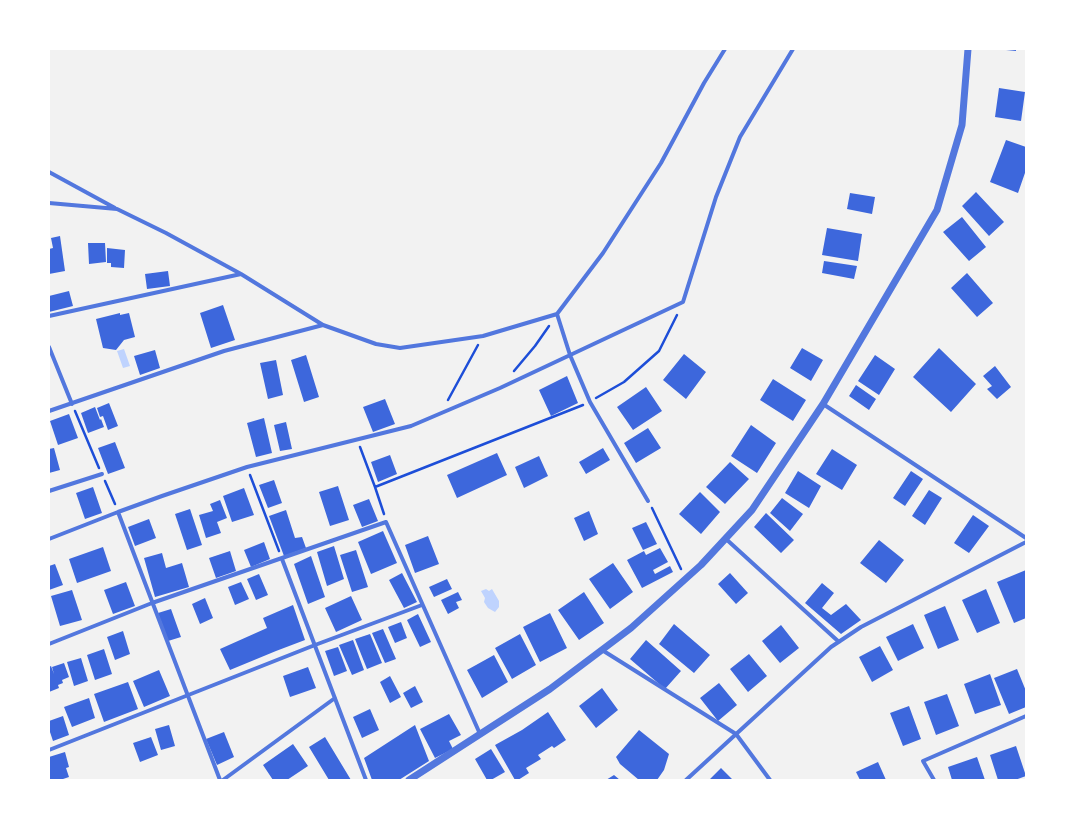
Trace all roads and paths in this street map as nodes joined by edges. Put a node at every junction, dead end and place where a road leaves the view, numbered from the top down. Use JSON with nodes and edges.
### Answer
{"nodes":[{"id":1,"x":725,"y":49,"type":"edge"},
{"id":2,"x":793,"y":49,"type":"edge"},
{"id":3,"x":968,"y":49,"type":"edge"},
{"id":4,"x":49,"y":172,"type":"edge"},
{"id":5,"x":49,"y":203,"type":"edge"},
{"id":6,"x":117,"y":209,"type":"junction"},
{"id":7,"x":241,"y":274,"type":"junction"},
{"id":8,"x":683,"y":302,"type":"junction"},
{"id":9,"x":557,"y":314,"type":"junction"},
{"id":10,"x":49,"y":316,"type":"edge"},
{"id":11,"x":323,"y":325,"type":"junction"},
{"id":12,"x":483,"y":336,"type":"junction"},
{"id":13,"x":49,"y":346,"type":"edge"},
{"id":14,"x":570,"y":355,"type":"junction"},
{"id":15,"x":500,"y":388,"type":"junction"},
{"id":16,"x":590,"y":402,"type":"junction"},
{"id":17,"x":72,"y":404,"type":"junction"},
{"id":18,"x":823,"y":404,"type":"junction"},
{"id":19,"x":49,"y":411,"type":"edge"},
{"id":20,"x":441,"y":413,"type":"junction"},
{"id":21,"x":357,"y":439,"type":"junction"},
{"id":22,"x":247,"y":467,"type":"junction"},
{"id":23,"x":102,"y":474,"type":"junction"},
{"id":24,"x":375,"y":487,"type":"junction"},
{"id":25,"x":49,"y":491,"type":"edge"},
{"id":26,"x":648,"y":501,"type":"joint"},
{"id":27,"x":118,"y":512,"type":"junction"},
{"id":28,"x":386,"y":522,"type":"junction"},
{"id":29,"x":1026,"y":538,"type":"edge"},
{"id":30,"x":49,"y":539,"type":"edge"},
{"id":31,"x":726,"y":539,"type":"junction"},
{"id":32,"x":1026,"y":542,"type":"edge"},
{"id":33,"x":282,"y":559,"type":"junction"},
{"id":34,"x":686,"y":579,"type":"junction"},
{"id":35,"x":152,"y":604,"type":"junction"},
{"id":36,"x":422,"y":604,"type":"junction"},
{"id":37,"x":839,"y":642,"type":"junction"},
{"id":38,"x":49,"y":644,"type":"edge"},
{"id":39,"x":315,"y":645,"type":"junction"},
{"id":40,"x":601,"y":650,"type":"junction"},
{"id":41,"x":188,"y":696,"type":"junction"},
{"id":42,"x":335,"y":698,"type":"junction"},
{"id":43,"x":1026,"y":716,"type":"edge"},
{"id":44,"x":480,"y":734,"type":"junction"},
{"id":45,"x":736,"y":734,"type":"junction"},
{"id":46,"x":49,"y":750,"type":"edge"},
{"id":47,"x":221,"y":780,"type":"edge"},
{"id":48,"x":366,"y":780,"type":"edge"},
{"id":49,"x":409,"y":780,"type":"edge"},
{"id":50,"x":686,"y":780,"type":"edge"},
{"id":51,"x":770,"y":780,"type":"edge"},
{"id":52,"x":934,"y":780,"type":"edge"}],
"edges":[{"from":1,"to":9,"type":"street"},
{"from":2,"to":8,"type":"street"},
{"from":3,"to":18,"type":"street"},
{"from":4,"to":6,"type":"street"},
{"from":5,"to":6,"type":"street"},
{"from":6,"to":7,"type":"street"},
{"from":7,"to":10,"type":"street"},
{"from":7,"to":11,"type":"street"},
{"from":8,"to":14,"type":"street"},
{"from":8,"to":16,"type":"path"},
{"from":9,"to":12,"type":"street"},
{"from":9,"to":14,"type":"street"},
{"from":9,"to":15,"type":"path"},
{"from":11,"to":12,"type":"street"},
{"from":11,"to":17,"type":"street"},
{"from":12,"to":20,"type":"path"},
{"from":13,"to":17,"type":"street"},
{"from":14,"to":15,"type":"street"},
{"from":14,"to":16,"type":"street"},
{"from":15,"to":20,"type":"street"},
{"from":16,"to":24,"type":"path"},
{"from":16,"to":26,"type":"street"},
{"from":17,"to":19,"type":"street"},
{"from":17,"to":23,"type":"path"},
{"from":18,"to":29,"type":"street"},
{"from":18,"to":31,"type":"street"},
{"from":20,"to":21,"type":"street"},
{"from":21,"to":22,"type":"street"},
{"from":21,"to":24,"type":"path"},
{"from":22,"to":27,"type":"street"},
{"from":22,"to":33,"type":"path"},
{"from":23,"to":25,"type":"street"},
{"from":23,"to":27,"type":"path"},
{"from":24,"to":28,"type":"path"},
{"from":26,"to":34,"type":"path"},
{"from":27,"to":30,"type":"street"},
{"from":27,"to":35,"type":"street"},
{"from":28,"to":33,"type":"street"},
{"from":28,"to":36,"type":"street"},
{"from":31,"to":34,"type":"street"},
{"from":31,"to":37,"type":"street"},
{"from":32,"to":37,"type":"street"},
{"from":33,"to":35,"type":"street"},
{"from":33,"to":39,"type":"street"},
{"from":34,"to":40,"type":"street"},
{"from":35,"to":38,"type":"street"},
{"from":35,"to":41,"type":"street"},
{"from":36,"to":39,"type":"street"},
{"from":36,"to":44,"type":"street"},
{"from":37,"to":45,"type":"street"},
{"from":39,"to":41,"type":"street"},
{"from":39,"to":42,"type":"street"},
{"from":40,"to":44,"type":"street"},
{"from":40,"to":45,"type":"street"},
{"from":41,"to":46,"type":"street"},
{"from":41,"to":47,"type":"street"},
{"from":42,"to":47,"type":"street"},
{"from":42,"to":48,"type":"street"},
{"from":43,"to":52,"type":"street"},
{"from":44,"to":49,"type":"street"},
{"from":45,"to":50,"type":"street"},
{"from":45,"to":51,"type":"street"}]}
